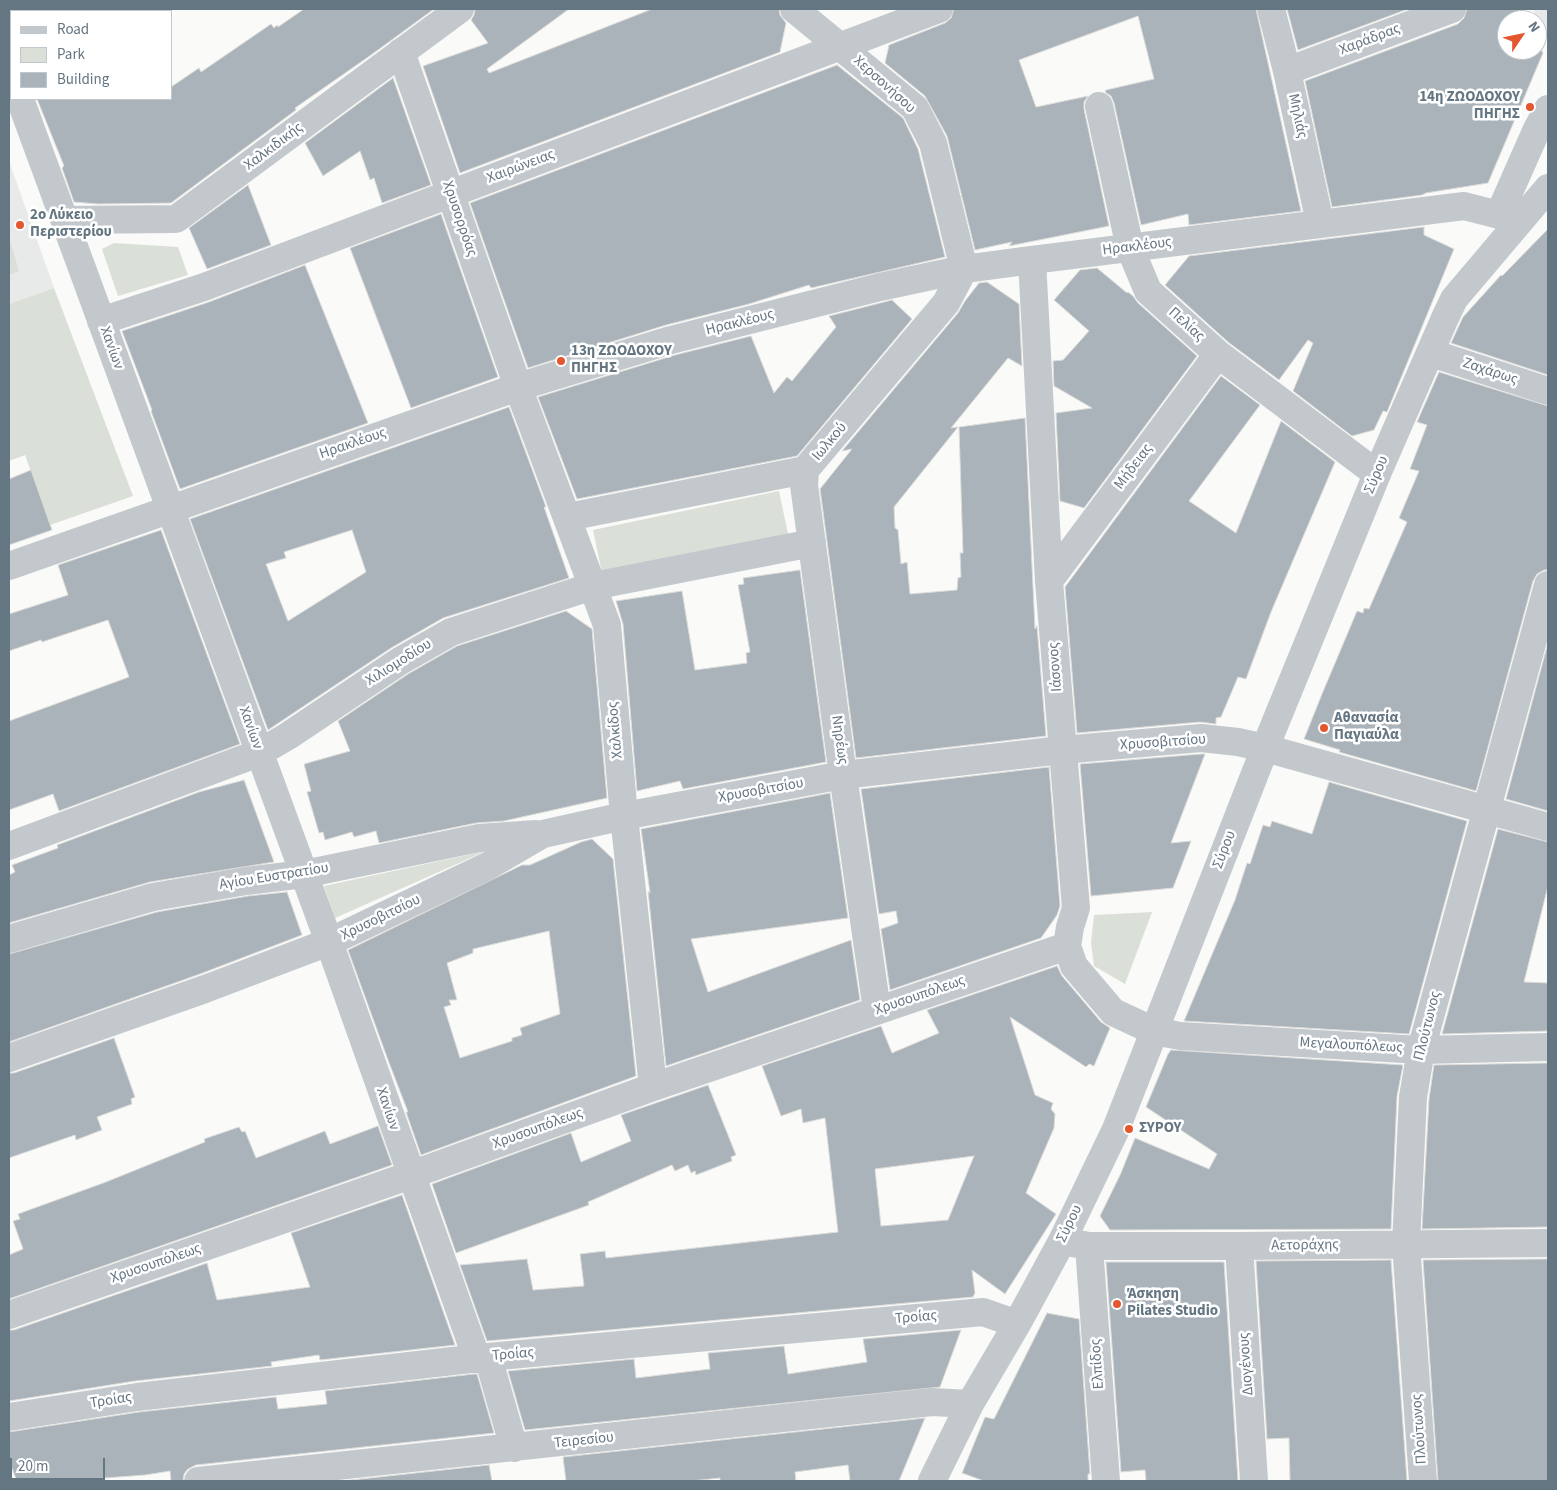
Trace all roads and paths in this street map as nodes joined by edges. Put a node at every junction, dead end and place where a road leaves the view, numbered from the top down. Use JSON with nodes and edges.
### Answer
{"nodes":[{"id":1,"x":460,"y":9,"type":"edge"},
{"id":2,"x":794,"y":9,"type":"edge"},
{"id":3,"x":939,"y":9,"type":"edge"},
{"id":4,"x":1271,"y":9,"type":"edge"},
{"id":5,"x":1452,"y":9,"type":"edge"},
{"id":6,"x":840,"y":46,"type":"junction"},
{"id":7,"x":401,"y":52,"type":"junction"},
{"id":8,"x":1287,"y":71,"type":"junction"},
{"id":9,"x":20,"y":100,"type":"edge"},
{"id":10,"x":1099,"y":106,"type":"dead end"},
{"id":11,"x":1548,"y":109,"type":"edge"},
{"id":12,"x":1548,"y":188,"type":"edge"},
{"id":13,"x":450,"y":194,"type":"junction"},
{"id":14,"x":1509,"y":218,"type":"junction"},
{"id":15,"x":65,"y":220,"type":"junction"},
{"id":16,"x":1320,"y":223,"type":"junction"},
{"id":17,"x":1130,"y":248,"type":"junction"},
{"id":18,"x":1032,"y":260,"type":"junction"},
{"id":19,"x":964,"y":270,"type":"junction"},
{"id":20,"x":101,"y":321,"type":"junction"},
{"id":21,"x":1431,"y":353,"type":"junction"},
{"id":22,"x":1218,"y":354,"type":"junction"},
{"id":23,"x":518,"y":387,"type":"junction"},
{"id":24,"x":1548,"y":390,"type":"edge"},
{"id":25,"x":806,"y":470,"type":"junction"},
{"id":26,"x":1377,"y":474,"type":"junction"},
{"id":27,"x":170,"y":508,"type":"junction"},
{"id":28,"x":568,"y":516,"type":"junction"},
{"id":29,"x":812,"y":543,"type":"junction"},
{"id":30,"x":9,"y":566,"type":"edge"},
{"id":31,"x":1049,"y":581,"type":"junction"},
{"id":32,"x":1548,"y":585,"type":"edge"},
{"id":33,"x":593,"y":586,"type":"junction"},
{"id":34,"x":1265,"y":748,"type":"junction"},
{"id":35,"x":1062,"y":750,"type":"junction"},
{"id":36,"x":259,"y":753,"type":"junction"},
{"id":37,"x":843,"y":776,"type":"junction"},
{"id":38,"x":1487,"y":809,"type":"junction"},
{"id":39,"x":624,"y":816,"type":"junction"},
{"id":40,"x":1548,"y":827,"type":"edge"},
{"id":41,"x":543,"y":834,"type":"junction"},
{"id":42,"x":9,"y":846,"type":"edge"},
{"id":43,"x":304,"y":874,"type":"junction"},
{"id":44,"x":9,"y":939,"type":"edge"},
{"id":45,"x":329,"y":942,"type":"junction"},
{"id":46,"x":1067,"y":946,"type":"junction"},
{"id":47,"x":877,"y":1010,"type":"junction"},
{"id":48,"x":1154,"y":1031,"type":"junction"},
{"id":49,"x":1548,"y":1047,"type":"edge"},
{"id":50,"x":1421,"y":1050,"type":"junction"},
{"id":51,"x":9,"y":1058,"type":"edge"},
{"id":52,"x":653,"y":1087,"type":"junction"},
{"id":53,"x":410,"y":1175,"type":"junction"},
{"id":54,"x":1062,"y":1241,"type":"junction"},
{"id":55,"x":1548,"y":1243,"type":"edge"},
{"id":56,"x":1406,"y":1244,"type":"junction"},
{"id":57,"x":1089,"y":1246,"type":"junction"},
{"id":58,"x":1239,"y":1246,"type":"junction"},
{"id":59,"x":9,"y":1315,"type":"edge"},
{"id":60,"x":1017,"y":1324,"type":"junction"},
{"id":61,"x":482,"y":1358,"type":"junction"},
{"id":62,"x":970,"y":1404,"type":"junction"},
{"id":63,"x":9,"y":1417,"type":"edge"},
{"id":64,"x":514,"y":1448,"type":"junction"},
{"id":65,"x":938,"y":1480,"type":"edge"},
{"id":66,"x":198,"y":1481,"type":"edge"},
{"id":67,"x":1106,"y":1481,"type":"edge"},
{"id":68,"x":1254,"y":1481,"type":"edge"},
{"id":69,"x":1423,"y":1481,"type":"edge"}],
"edges":[{"from":1,"to":7,"type":"street","name":"Χαλκιδικής"},
{"from":2,"to":6,"type":"street","name":"Χερσονήσου"},
{"from":3,"to":6,"type":"street","name":"Χαιρώνειας"},
{"from":4,"to":8,"type":"street","name":"Μηλιάς"},
{"from":5,"to":8,"type":"street","name":"Χαράδρας"},
{"from":6,"to":13,"type":"street","name":"Χαιρώνειας"},
{"from":6,"to":19,"type":"street","name":"Χερσονήσου"},
{"from":7,"to":13,"type":"street","name":"Χρυσορρόας"},
{"from":7,"to":15,"type":"street","name":"Χαλκιδικής"},
{"from":8,"to":16,"type":"street","name":"Μηλιάς"},
{"from":9,"to":15,"type":"street","name":"Χανίων"},
{"from":10,"to":17,"type":"street","name":"Πελίας"},
{"from":11,"to":14,"type":"street","name":"Σύρου"},
{"from":12,"to":14,"type":"street","name":"Σύρου"},
{"from":13,"to":20,"type":"street","name":"Χαιρώνειας"},
{"from":13,"to":23,"type":"street","name":"Χρυσορρόας"},
{"from":14,"to":16,"type":"street","name":"Ηρακλέους"},
{"from":14,"to":21,"type":"street","name":"Σύρου"},
{"from":15,"to":20,"type":"street","name":"Χανίων"},
{"from":16,"to":17,"type":"street","name":"Ηρακλέους"},
{"from":17,"to":18,"type":"street","name":"Ηρακλέους"},
{"from":17,"to":22,"type":"street","name":"Πελίας"},
{"from":18,"to":19,"type":"street","name":"Ηρακλέους"},
{"from":18,"to":31,"type":"street","name":"Ιάσονος"},
{"from":19,"to":23,"type":"street","name":"Ηρακλέους"},
{"from":19,"to":25,"type":"street","name":"Ιωλκού"},
{"from":20,"to":27,"type":"street","name":"Χανίων"},
{"from":21,"to":24,"type":"street","name":"Ζαχάρως"},
{"from":21,"to":26,"type":"street","name":"Σύρου"},
{"from":22,"to":26,"type":"street","name":"Πελίας"},
{"from":22,"to":31,"type":"street","name":"Μήδειας"},
{"from":23,"to":27,"type":"street","name":"Ηρακλέους"},
{"from":23,"to":28,"type":"street","name":"Χαλκίδος"},
{"from":25,"to":28,"type":"street","name":"Ιωλκού"},
{"from":25,"to":29,"type":"street","name":"Νηρέως"},
{"from":26,"to":34,"type":"street","name":"Σύρου"},
{"from":27,"to":30,"type":"street","name":"Ηρακλέους"},
{"from":27,"to":36,"type":"street","name":"Χανίων"},
{"from":28,"to":33,"type":"street","name":"Χαλκίδος"},
{"from":29,"to":33,"type":"street","name":"Χιλιομοδίου"},
{"from":29,"to":37,"type":"street","name":"Νηρέως"},
{"from":31,"to":35,"type":"street","name":"Ιάσονος"},
{"from":32,"to":38,"type":"street","name":"Πλούτωνος"},
{"from":33,"to":36,"type":"street","name":"Χιλιομοδίου"},
{"from":33,"to":39,"type":"street","name":"Χαλκίδος"},
{"from":34,"to":35,"type":"street","name":"Χρυσοβιτσίου"},
{"from":34,"to":38,"type":"street","name":"Χρυσοβιτσίου"},
{"from":34,"to":48,"type":"street","name":"Σύρου"},
{"from":35,"to":37,"type":"street","name":"Χρυσοβιτσίου"},
{"from":35,"to":46,"type":"street","name":"Ιάσονος"},
{"from":36,"to":42,"type":"street","name":"Χιλιομοδίου"},
{"from":36,"to":43,"type":"street","name":"Χανίων"},
{"from":37,"to":39,"type":"street","name":"Χρυσοβιτσίου"},
{"from":37,"to":47,"type":"street","name":"Νηρέως"},
{"from":38,"to":40,"type":"street","name":"Χρυσοβιτσίου"},
{"from":38,"to":50,"type":"street","name":"Πλούτωνος"},
{"from":39,"to":41,"type":"street","name":"Χρυσοβιτσίου"},
{"from":39,"to":52,"type":"street","name":"Χαλκίδος"},
{"from":41,"to":43,"type":"street","name":"Αγίου Ευστρατίου"},
{"from":41,"to":45,"type":"street","name":"Χρυσοβιτσίου"},
{"from":43,"to":44,"type":"street","name":"Αγίου Ευστρατίου"},
{"from":43,"to":45,"type":"street","name":"Χανίων"},
{"from":45,"to":51,"type":"street","name":"Χρυσοβιτσίου"},
{"from":45,"to":53,"type":"street","name":"Χανίων"},
{"from":46,"to":47,"type":"street","name":"Χρυσουπόλεως"},
{"from":46,"to":48,"type":"street"},
{"from":47,"to":52,"type":"street","name":"Χρυσουπόλεως"},
{"from":48,"to":50,"type":"street","name":"Μεγαλουπόλεως"},
{"from":48,"to":54,"type":"street","name":"Σύρου"},
{"from":49,"to":50,"type":"street","name":"Μεγαλουπόλεως"},
{"from":50,"to":56,"type":"street","name":"Πλούτωνος"},
{"from":52,"to":53,"type":"street","name":"Χρυσουπόλεως"},
{"from":53,"to":59,"type":"street","name":"Χρυσουπόλεως"},
{"from":53,"to":61,"type":"street","name":"Χανίων"},
{"from":54,"to":57,"type":"street","name":"Αετοράχης"},
{"from":54,"to":60,"type":"street","name":"Σύρου"},
{"from":55,"to":56,"type":"street","name":"Αετοράχης"},
{"from":56,"to":58,"type":"street","name":"Αετοράχης"},
{"from":56,"to":69,"type":"street","name":"Πλούτωνος"},
{"from":57,"to":58,"type":"street","name":"Αετοράχης"},
{"from":57,"to":67,"type":"street","name":"Ελπίδος"},
{"from":58,"to":68,"type":"street","name":"Διογένους"},
{"from":60,"to":61,"type":"street","name":"Τροίας"},
{"from":60,"to":62,"type":"street","name":"Σύρου"},
{"from":61,"to":63,"type":"street","name":"Τροίας"},
{"from":61,"to":64,"type":"street","name":"Χανίων"},
{"from":62,"to":64,"type":"street","name":"Τειρεσίου"},
{"from":62,"to":65,"type":"street","name":"Σύρου"},
{"from":64,"to":66,"type":"street","name":"Τειρεσίου"}]}
